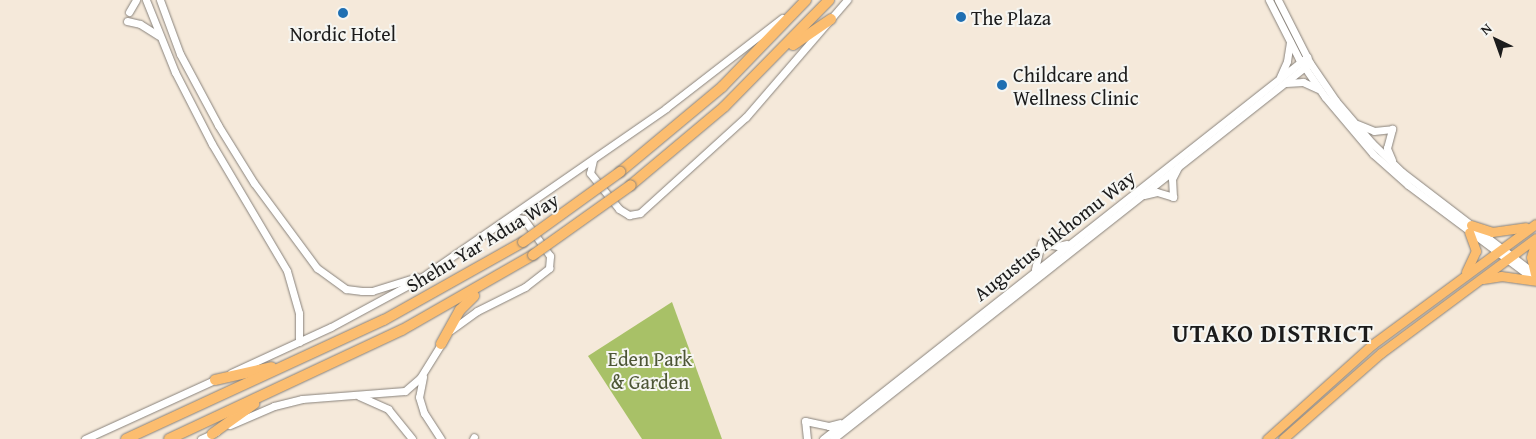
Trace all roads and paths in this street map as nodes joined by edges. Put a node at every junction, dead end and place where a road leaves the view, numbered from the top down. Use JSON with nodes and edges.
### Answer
{"nodes":[{"id":1,"x":136,"y":0,"type":"edge"},
{"id":2,"x":146,"y":0,"type":"edge"},
{"id":3,"x":160,"y":0,"type":"edge"},
{"id":4,"x":806,"y":0,"type":"edge"},
{"id":5,"x":829,"y":0,"type":"edge"},
{"id":6,"x":847,"y":0,"type":"edge"},
{"id":7,"x":1269,"y":0,"type":"edge"},
{"id":8,"x":1278,"y":0,"type":"edge"},
{"id":9,"x":129,"y":12,"type":"dead end"},
{"id":10,"x":782,"y":18,"type":"joint"},
{"id":11,"x":831,"y":19,"type":"junction"},
{"id":12,"x":127,"y":20,"type":"dead end"},
{"id":13,"x":159,"y":36,"type":"junction"},
{"id":14,"x":1290,"y":41,"type":"junction"},
{"id":15,"x":770,"y":62,"type":"junction"},
{"id":16,"x":1306,"y":62,"type":"junction"},
{"id":17,"x":1280,"y":82,"type":"junction"},
{"id":18,"x":1320,"y":90,"type":"junction"},
{"id":19,"x":1351,"y":121,"type":"junction"},
{"id":20,"x":593,"y":159,"type":"junction"},
{"id":21,"x":1180,"y":165,"type":"junction"},
{"id":22,"x":1394,"y":165,"type":"junction"},
{"id":23,"x":1138,"y":198,"type":"junction"},
{"id":24,"x":510,"y":218,"type":"junction"},
{"id":25,"x":1536,"y":224,"type":"edge"},
{"id":26,"x":1470,"y":228,"type":"junction"},
{"id":27,"x":1536,"y":240,"type":"edge"},
{"id":28,"x":1071,"y":242,"type":"junction"},
{"id":29,"x":1499,"y":251,"type":"junction"},
{"id":30,"x":1508,"y":258,"type":"junction"},
{"id":31,"x":509,"y":269,"type":"junction"},
{"id":32,"x":427,"y":273,"type":"junction"},
{"id":33,"x":1032,"y":273,"type":"junction"},
{"id":34,"x":1462,"y":278,"type":"junction"},
{"id":35,"x":1536,"y":278,"type":"edge"},
{"id":36,"x":1478,"y":281,"type":"junction"},
{"id":37,"x":388,"y":287,"type":"junction"},
{"id":38,"x":392,"y":296,"type":"junction"},
{"id":39,"x":298,"y":342,"type":"junction"},
{"id":40,"x":440,"y":344,"type":"junction"},
{"id":41,"x":294,"y":361,"type":"junction"},
{"id":42,"x":428,"y":368,"type":"junction"},
{"id":43,"x":215,"y":380,"type":"junction"},
{"id":44,"x":290,"y":382,"type":"junction"},
{"id":45,"x":356,"y":394,"type":"junction"},
{"id":46,"x":848,"y":419,"type":"junction"},
{"id":47,"x":212,"y":434,"type":"junction"},
{"id":48,"x":440,"y":438,"type":"edge"},
{"id":49,"x":85,"y":439,"type":"edge"},
{"id":50,"x":126,"y":439,"type":"edge"},
{"id":51,"x":169,"y":439,"type":"edge"},
{"id":52,"x":202,"y":439,"type":"edge"},
{"id":53,"x":412,"y":439,"type":"edge"},
{"id":54,"x":806,"y":439,"type":"edge"},
{"id":55,"x":823,"y":439,"type":"edge"},
{"id":56,"x":833,"y":439,"type":"edge"},
{"id":57,"x":1267,"y":439,"type":"edge"},
{"id":58,"x":1283,"y":439,"type":"edge"}],
"edges":[{"from":1,"to":9,"type":"street"},
{"from":2,"to":13,"type":"street"},
{"from":3,"to":37,"type":"street"},
{"from":4,"to":10,"type":"highway"},
{"from":4,"to":41,"type":"highway","name":"Shehu Yar'Adua Way","bridge":true},
{"from":5,"to":15,"type":"highway","name":"Shehu Yar'Adua Way"},
{"from":6,"to":11,"type":"street"},
{"from":7,"to":14,"type":"street"},
{"from":8,"to":16,"type":"street"},
{"from":10,"to":20,"type":"street"},
{"from":11,"to":15,"type":"highway"},
{"from":11,"to":20,"type":"street"},
{"from":12,"to":13,"type":"street"},
{"from":13,"to":39,"type":"street"},
{"from":14,"to":16,"type":"street"},
{"from":14,"to":17,"type":"street"},
{"from":15,"to":31,"type":"highway","name":"Shehu Yar'Adua Way","bridge":true},
{"from":16,"to":17,"type":"street","name":"Augustus Aikhomu Way"},
{"from":16,"to":18,"type":"street"},
{"from":16,"to":19,"type":"street"},
{"from":17,"to":18,"type":"street"},
{"from":17,"to":21,"type":"street","name":"Augustus Aikhomu Way"},
{"from":17,"to":28,"type":"street","name":"Augustus Aikhomu Way"},
{"from":18,"to":26,"type":"street"},
{"from":19,"to":22,"type":"street"},
{"from":19,"to":22,"type":"street"},
{"from":20,"to":24,"type":"street"},
{"from":21,"to":23,"type":"street","name":"Augustus Aikhomu Way"},
{"from":21,"to":23,"type":"street"},
{"from":22,"to":26,"type":"street"},
{"from":23,"to":56,"type":"street","name":"Augustus Aikhomu Way"},
{"from":24,"to":32,"type":"street"},
{"from":24,"to":40,"type":"street"},
{"from":25,"to":26,"type":"main road"},
{"from":25,"to":29,"type":"main road"},
{"from":26,"to":29,"type":"street"},
{"from":26,"to":34,"type":"main road"},
{"from":27,"to":30,"type":"main road"},
{"from":27,"to":35,"type":"main road"},
{"from":28,"to":33,"type":"street","name":"Augustus Aikhomu Way"},
{"from":28,"to":33,"type":"street"},
{"from":29,"to":30,"type":"street"},
{"from":29,"to":34,"type":"main road"},
{"from":30,"to":35,"type":"street"},
{"from":30,"to":36,"type":"main road"},
{"from":31,"to":40,"type":"highway"},
{"from":31,"to":44,"type":"highway","name":"Shehu Yar'Adua Way"},
{"from":32,"to":37,"type":"street"},
{"from":32,"to":38,"type":"street"},
{"from":33,"to":46,"type":"street","name":"Augustus Aikhomu Way"},
{"from":34,"to":57,"type":"main road"},
{"from":35,"to":36,"type":"main road"},
{"from":36,"to":58,"type":"main road"},
{"from":37,"to":38,"type":"street"},
{"from":38,"to":39,"type":"street"},
{"from":39,"to":43,"type":"street"},
{"from":40,"to":42,"type":"street"},
{"from":41,"to":43,"type":"highway"},
{"from":41,"to":50,"type":"highway","name":"Shehu Yar'Adua Way"},
{"from":42,"to":45,"type":"street"},
{"from":42,"to":48,"type":"street"},
{"from":43,"to":49,"type":"street"},
{"from":44,"to":47,"type":"highway"},
{"from":44,"to":51,"type":"highway","name":"Shehu Yar'Adua Way"},
{"from":45,"to":47,"type":"street"},
{"from":45,"to":53,"type":"street"},
{"from":46,"to":54,"type":"street"},
{"from":46,"to":55,"type":"street","name":"Augustus Aikhomu Way"},
{"from":47,"to":52,"type":"street"}]}
